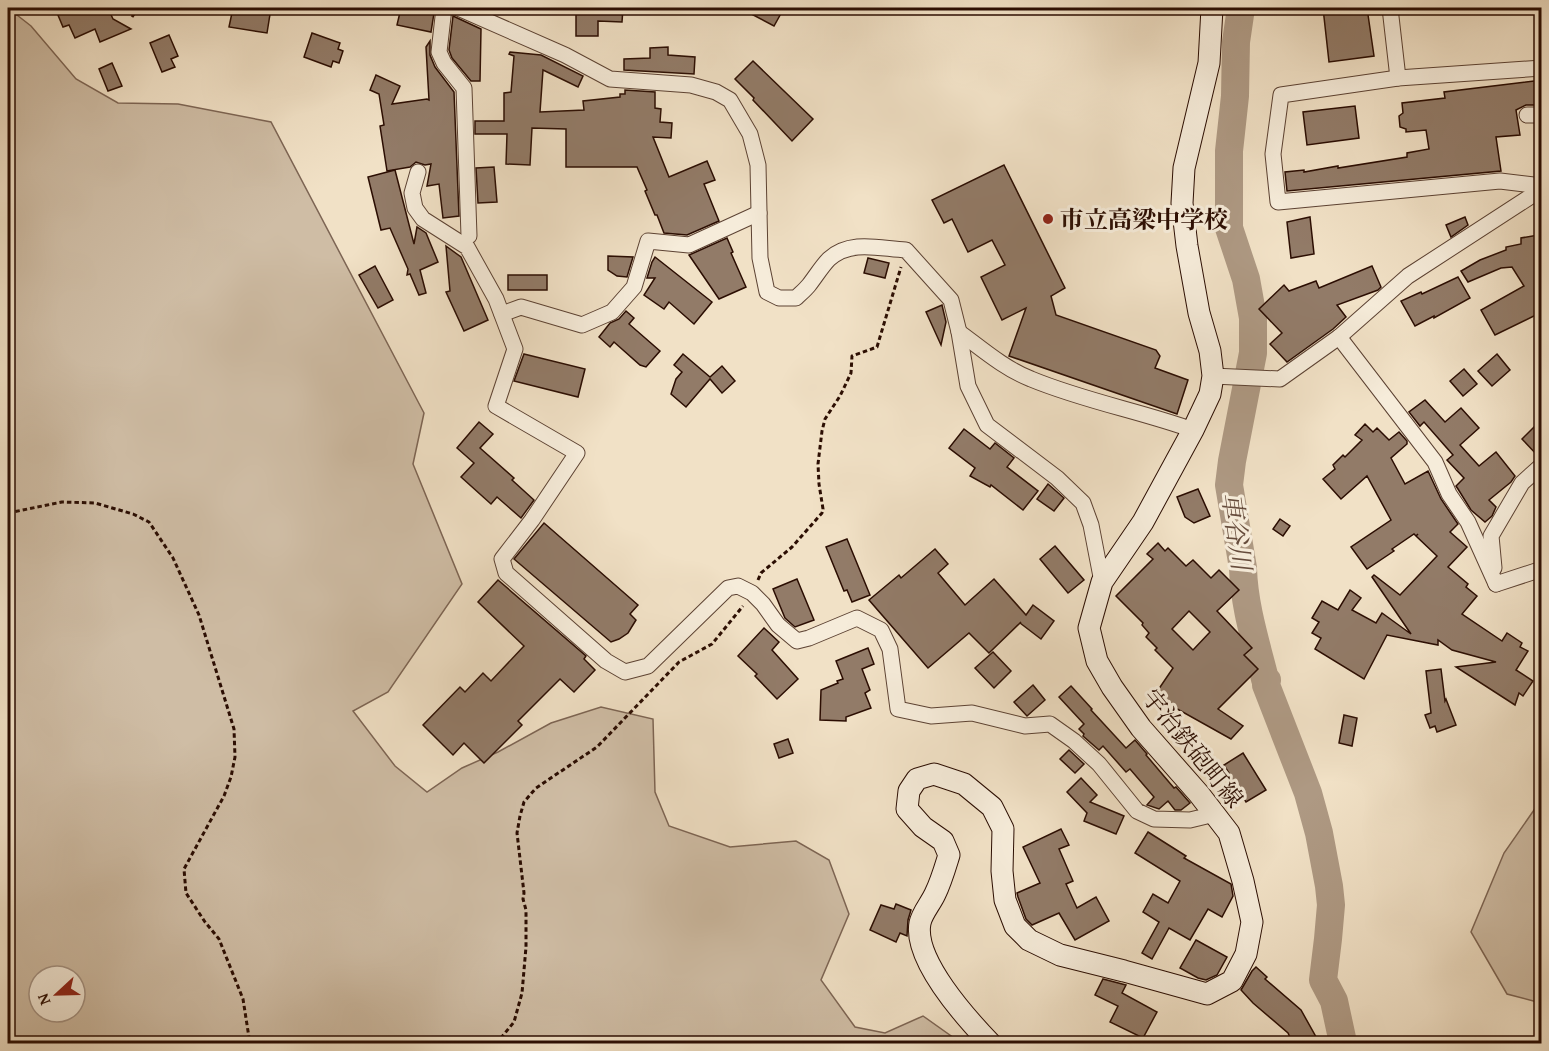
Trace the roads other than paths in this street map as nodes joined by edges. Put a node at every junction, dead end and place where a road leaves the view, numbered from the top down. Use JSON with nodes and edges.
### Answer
{"nodes":[{"id":1,"x":444,"y":8,"type":"edge"},
{"id":2,"x":458,"y":8,"type":"edge"},
{"id":3,"x":1212,"y":8,"type":"edge"},
{"id":4,"x":1390,"y":8,"type":"edge"},
{"id":5,"x":1542,"y":68,"type":"edge"},
{"id":6,"x":1398,"y":78,"type":"junction"},
{"id":7,"x":418,"y":172,"type":"dead end"},
{"id":8,"x":1542,"y":188,"type":"edge"},
{"id":9,"x":759,"y":213,"type":"junction"},
{"id":10,"x":470,"y":236,"type":"dead end"},
{"id":11,"x":502,"y":314,"type":"junction"},
{"id":12,"x":958,"y":332,"type":"junction"},
{"id":13,"x":1339,"y":337,"type":"junction"},
{"id":14,"x":1220,"y":376,"type":"junction"},
{"id":15,"x":1193,"y":430,"type":"junction"},
{"id":16,"x":1542,"y":465,"type":"edge"},
{"id":17,"x":1542,"y":569,"type":"edge"},
{"id":18,"x":1102,"y":582,"type":"junction"},
{"id":19,"x":1496,"y":584,"type":"junction"},
{"id":20,"x":1215,"y":814,"type":"junction"},
{"id":21,"x":991,"y":1044,"type":"edge"}],
"edges":[{"from":1,"to":10,"type":"street"},
{"from":2,"to":9,"type":"street"},
{"from":3,"to":14,"type":"main road","name":"宇治鉄砲町線"},
{"from":4,"to":6,"type":"street"},
{"from":5,"to":6,"type":"street"},
{"from":6,"to":8,"type":"street"},
{"from":7,"to":11,"type":"street"},
{"from":8,"to":13,"type":"street"},
{"from":9,"to":11,"type":"street"},
{"from":9,"to":12,"type":"street"},
{"from":11,"to":20,"type":"street"},
{"from":12,"to":15,"type":"street"},
{"from":12,"to":18,"type":"street"},
{"from":13,"to":14,"type":"street"},
{"from":13,"to":19,"type":"street"},
{"from":14,"to":15,"type":"main road","name":"宇治鉄砲町線"},
{"from":15,"to":18,"type":"main road","name":"宇治鉄砲町線"},
{"from":16,"to":19,"type":"street"},
{"from":17,"to":19,"type":"street"},
{"from":18,"to":20,"type":"main road","name":"宇治鉄砲町線"},
{"from":20,"to":21,"type":"main road","name":"宇治鉄砲町線"}]}
